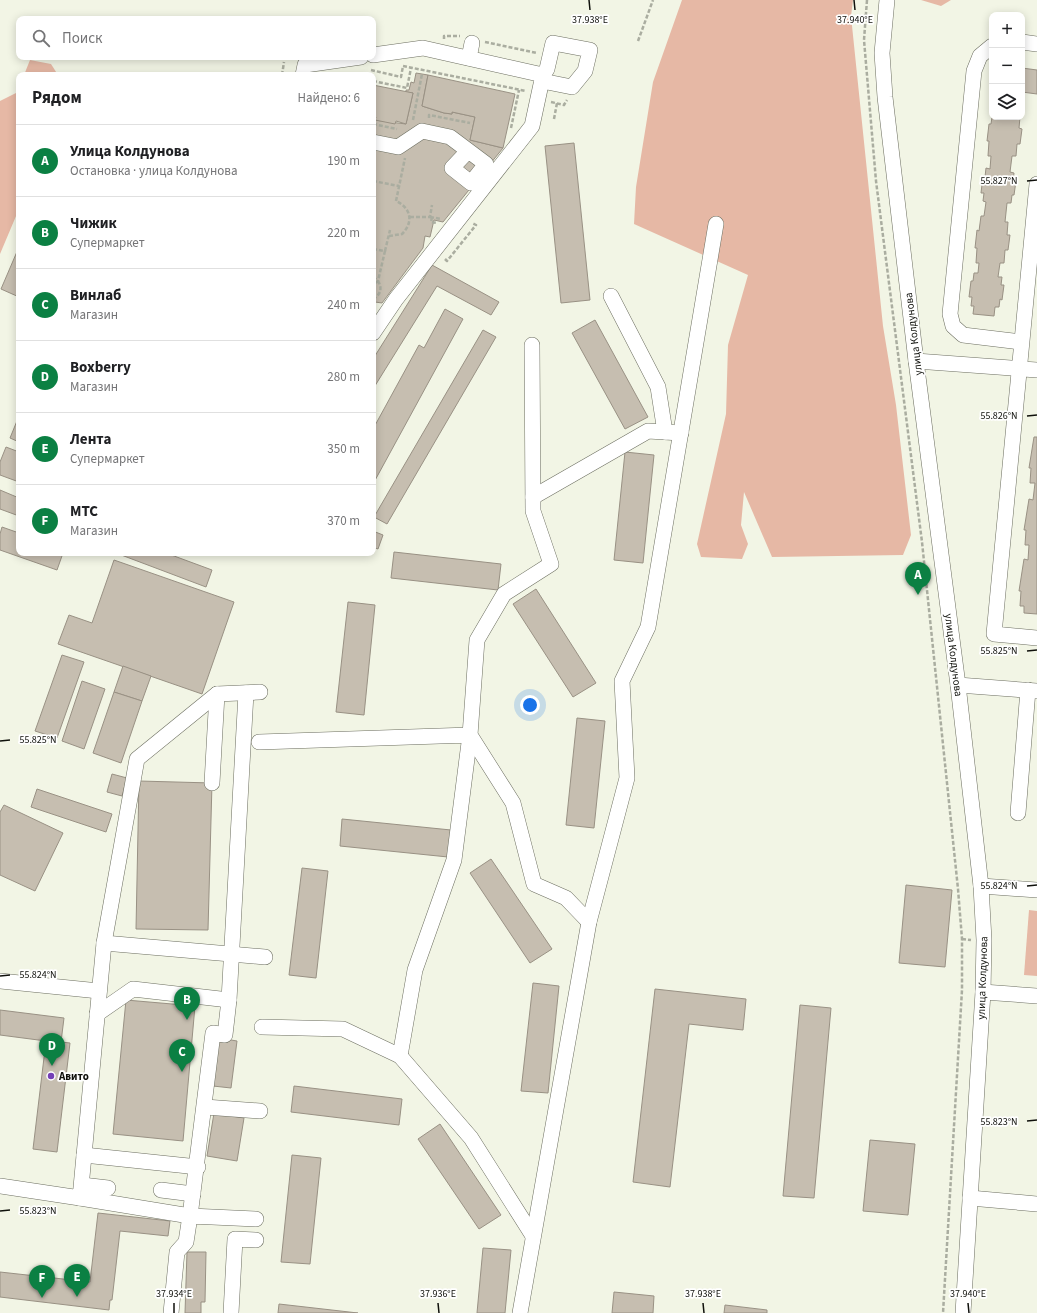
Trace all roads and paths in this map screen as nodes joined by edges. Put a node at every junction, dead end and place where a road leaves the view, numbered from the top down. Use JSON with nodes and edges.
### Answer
{"nodes":[{"id":1,"x":653,"y":0,"type":"edge"},
{"id":2,"x":868,"y":0,"type":"edge"},
{"id":3,"x":887,"y":0,"type":"edge"},
{"id":4,"x":638,"y":41,"type":"dead end"},
{"id":5,"x":1025,"y":42,"type":"edge"},
{"id":6,"x":472,"y":43,"type":"dead end"},
{"id":7,"x":1037,"y":44,"type":"edge"},
{"id":8,"x":990,"y":48,"type":"edge"},
{"id":9,"x":376,"y":55,"type":"edge"},
{"id":10,"x":469,"y":58,"type":"junction"},
{"id":11,"x":340,"y":60,"type":"edge"},
{"id":12,"x":284,"y":62,"type":"dead end"},
{"id":13,"x":411,"y":68,"type":"dead end"},
{"id":14,"x":282,"y":72,"type":"edge"},
{"id":15,"x":304,"y":72,"type":"edge"},
{"id":16,"x":422,"y":74,"type":"dead end"},
{"id":17,"x":376,"y":82,"type":"edge"},
{"id":18,"x":519,"y":90,"type":"dead end"},
{"id":19,"x":557,"y":103,"type":"dead end"},
{"id":20,"x":554,"y":119,"type":"dead end"},
{"id":21,"x":376,"y":125,"type":"edge"},
{"id":22,"x":397,"y":129,"type":"dead end"},
{"id":23,"x":510,"y":132,"type":"dead end"},
{"id":24,"x":409,"y":140,"type":"junction"},
{"id":25,"x":376,"y":143,"type":"edge"},
{"id":26,"x":468,"y":151,"type":"dead end"},
{"id":27,"x":376,"y":182,"type":"edge"},
{"id":28,"x":1037,"y":184,"type":"edge"},
{"id":29,"x":399,"y":186,"type":"junction"},
{"id":30,"x":432,"y":205,"type":"dead end"},
{"id":31,"x":410,"y":217,"type":"junction"},
{"id":32,"x":431,"y":217,"type":"junction"},
{"id":33,"x":444,"y":220,"type":"dead end"},
{"id":34,"x":437,"y":223,"type":"dead end"},
{"id":35,"x":716,"y":224,"type":"dead end"},
{"id":36,"x":390,"y":230,"type":"dead end"},
{"id":37,"x":389,"y":236,"type":"junction"},
{"id":38,"x":376,"y":250,"type":"edge"},
{"id":39,"x":385,"y":251,"type":"junction"},
{"id":40,"x":378,"y":281,"type":"joint"},
{"id":41,"x":376,"y":296,"type":"edge"},
{"id":42,"x":611,"y":296,"type":"dead end"},
{"id":43,"x":376,"y":329,"type":"edge"},
{"id":44,"x":1021,"y":342,"type":"junction"},
{"id":45,"x":532,"y":345,"type":"dead end"},
{"id":46,"x":916,"y":360,"type":"junction"},
{"id":47,"x":1018,"y":369,"type":"junction"},
{"id":48,"x":1037,"y":370,"type":"edge"},
{"id":49,"x":665,"y":432,"type":"junction"},
{"id":50,"x":681,"y":432,"type":"junction"},
{"id":51,"x":532,"y":497,"type":"junction"},
{"id":52,"x":1037,"y":638,"type":"edge"},
{"id":53,"x":958,"y":684,"type":"junction"},
{"id":54,"x":1033,"y":691,"type":"edge"},
{"id":55,"x":217,"y":694,"type":"junction"},
{"id":56,"x":470,"y":735,"type":"junction"},
{"id":57,"x":259,"y":742,"type":"dead end"},
{"id":58,"x":212,"y":783,"type":"dead end"},
{"id":59,"x":1018,"y":813,"type":"dead end"},
{"id":60,"x":981,"y":886,"type":"junction"},
{"id":61,"x":1037,"y":890,"type":"edge"},
{"id":62,"x":589,"y":922,"type":"junction"},
{"id":63,"x":104,"y":943,"type":"junction"},
{"id":64,"x":233,"y":954,"type":"junction"},
{"id":65,"x":264,"y":957,"type":"dead end"},
{"id":66,"x":0,"y":981,"type":"edge"},
{"id":67,"x":99,"y":991,"type":"junction"},
{"id":68,"x":983,"y":992,"type":"junction"},
{"id":69,"x":1037,"y":996,"type":"edge"},
{"id":70,"x":229,"y":1000,"type":"junction"},
{"id":71,"x":97,"y":1014,"type":"junction"},
{"id":72,"x":262,"y":1027,"type":"dead end"},
{"id":73,"x":400,"y":1056,"type":"junction"},
{"id":74,"x":205,"y":1107,"type":"junction"},
{"id":75,"x":260,"y":1111,"type":"dead end"},
{"id":76,"x":84,"y":1155,"type":"junction"},
{"id":77,"x":154,"y":1172,"type":"dead end"},
{"id":78,"x":197,"y":1172,"type":"junction"},
{"id":79,"x":0,"y":1186,"type":"edge"},
{"id":80,"x":108,"y":1188,"type":"dead end"},
{"id":81,"x":161,"y":1190,"type":"dead end"},
{"id":82,"x":81,"y":1192,"type":"junction"},
{"id":83,"x":193,"y":1194,"type":"junction"},
{"id":84,"x":970,"y":1198,"type":"junction"},
{"id":85,"x":1037,"y":1204,"type":"edge"},
{"id":86,"x":190,"y":1216,"type":"junction"},
{"id":87,"x":256,"y":1219,"type":"dead end"},
{"id":88,"x":533,"y":1236,"type":"junction"},
{"id":89,"x":256,"y":1240,"type":"dead end"},
{"id":90,"x":171,"y":1313,"type":"edge"},
{"id":91,"x":231,"y":1313,"type":"edge"},
{"id":92,"x":520,"y":1313,"type":"edge"},
{"id":93,"x":943,"y":1313,"type":"edge"},
{"id":94,"x":963,"y":1313,"type":"edge"}],
"edges":[{"from":1,"to":4,"type":"path"},
{"from":2,"to":93,"type":"path"},
{"from":3,"to":46,"type":"street","name":"улица Колдунова"},
{"from":5,"to":7,"type":"street"},
{"from":6,"to":10,"type":"street"},
{"from":8,"to":44,"type":"street"},
{"from":9,"to":10,"type":"street"},
{"from":10,"to":43,"type":"street"},
{"from":11,"to":15,"type":"street"},
{"from":12,"to":14,"type":"path"},
{"from":13,"to":17,"type":"path"},
{"from":16,"to":24,"type":"path"},
{"from":18,"to":23,"type":"path"},
{"from":19,"to":20,"type":"path"},
{"from":21,"to":22,"type":"path"},
{"from":24,"to":25,"type":"street"},
{"from":24,"to":26,"type":"street"},
{"from":24,"to":29,"type":"path"},
{"from":27,"to":29,"type":"path"},
{"from":28,"to":44,"type":"street"},
{"from":29,"to":31,"type":"path"},
{"from":30,"to":32,"type":"path"},
{"from":31,"to":32,"type":"path"},
{"from":31,"to":37,"type":"path"},
{"from":32,"to":33,"type":"path"},
{"from":32,"to":34,"type":"path"},
{"from":35,"to":50,"type":"street"},
{"from":36,"to":37,"type":"path"},
{"from":37,"to":39,"type":"path"},
{"from":38,"to":39,"type":"path"},
{"from":39,"to":40,"type":"path"},
{"from":40,"to":41,"type":"path"},
{"from":42,"to":49,"type":"street"},
{"from":44,"to":47,"type":"street"},
{"from":45,"to":51,"type":"street"},
{"from":46,"to":47,"type":"street"},
{"from":46,"to":53,"type":"street","name":"улица Колдунова"},
{"from":47,"to":48,"type":"street"},
{"from":47,"to":52,"type":"street"},
{"from":49,"to":50,"type":"street"},
{"from":49,"to":51,"type":"street"},
{"from":50,"to":62,"type":"street"},
{"from":51,"to":56,"type":"street"},
{"from":53,"to":54,"type":"street"},
{"from":53,"to":60,"type":"street","name":"улица Колдунова"},
{"from":54,"to":59,"type":"street"},
{"from":55,"to":58,"type":"street"},
{"from":55,"to":63,"type":"street"},
{"from":55,"to":64,"type":"street"},
{"from":56,"to":57,"type":"street"},
{"from":56,"to":62,"type":"street"},
{"from":56,"to":73,"type":"street"},
{"from":60,"to":61,"type":"street"},
{"from":60,"to":68,"type":"street","name":"улица Колдунова"},
{"from":62,"to":88,"type":"street"},
{"from":63,"to":64,"type":"street"},
{"from":63,"to":67,"type":"street"},
{"from":64,"to":65,"type":"street"},
{"from":64,"to":70,"type":"street"},
{"from":66,"to":67,"type":"street"},
{"from":67,"to":71,"type":"street"},
{"from":68,"to":69,"type":"street"},
{"from":68,"to":84,"type":"street","name":"улица Колдунова"},
{"from":70,"to":71,"type":"street"},
{"from":70,"to":74,"type":"street"},
{"from":71,"to":76,"type":"street"},
{"from":72,"to":73,"type":"street"},
{"from":73,"to":88,"type":"street"},
{"from":74,"to":75,"type":"street"},
{"from":74,"to":78,"type":"street"},
{"from":76,"to":78,"type":"street"},
{"from":76,"to":82,"type":"street"},
{"from":77,"to":78,"type":"street"},
{"from":78,"to":83,"type":"street"},
{"from":79,"to":82,"type":"street"},
{"from":80,"to":82,"type":"street"},
{"from":81,"to":83,"type":"street"},
{"from":82,"to":86,"type":"street"},
{"from":83,"to":86,"type":"street"},
{"from":84,"to":85,"type":"street"},
{"from":84,"to":94,"type":"street","name":"улица Колдунова"},
{"from":86,"to":87,"type":"street"},
{"from":86,"to":90,"type":"street"},
{"from":88,"to":92,"type":"street"},
{"from":89,"to":91,"type":"street"}]}
